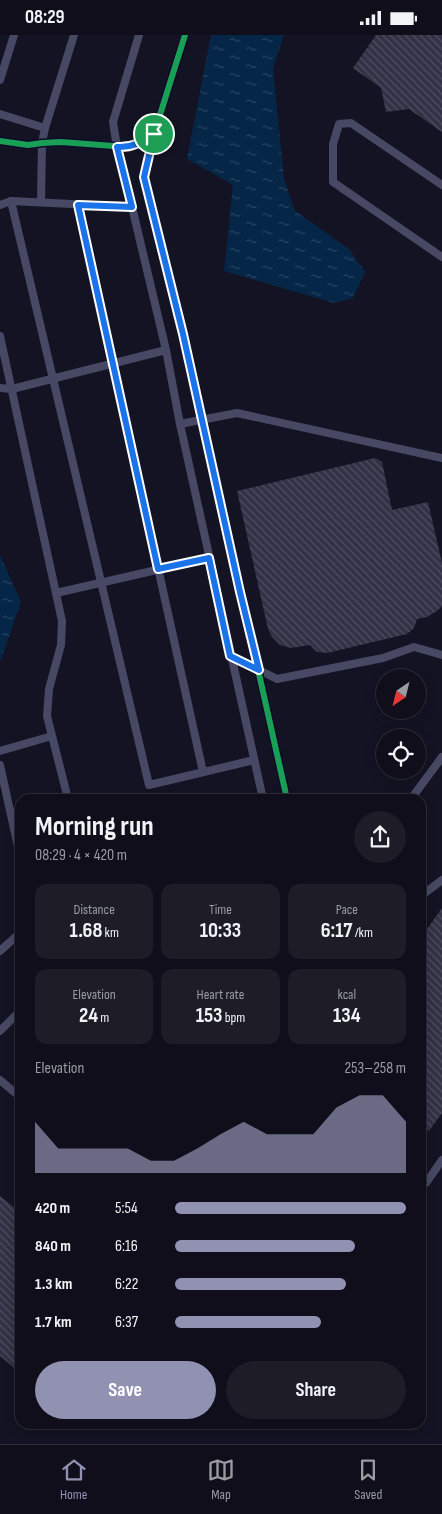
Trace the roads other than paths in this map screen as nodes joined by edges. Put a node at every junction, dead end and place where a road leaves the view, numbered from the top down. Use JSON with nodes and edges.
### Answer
{"nodes":[{"id":1,"x":14,"y":35,"type":"edge"},
{"id":2,"x":74,"y":35,"type":"edge"},
{"id":3,"x":139,"y":35,"type":"edge"},
{"id":4,"x":0,"y":80,"type":"edge"},
{"id":5,"x":0,"y":114,"type":"edge"},
{"id":6,"x":45,"y":128,"type":"junction"},
{"id":7,"x":442,"y":185,"type":"edge"},
{"id":8,"x":11,"y":201,"type":"junction"},
{"id":9,"x":41,"y":202,"type":"junction"},
{"id":10,"x":0,"y":205,"type":"edge"},
{"id":11,"x":78,"y":205,"type":"junction"},
{"id":12,"x":132,"y":207,"type":"junction"},
{"id":13,"x":442,"y":257,"type":"edge"},
{"id":14,"x":0,"y":336,"type":"edge"},
{"id":15,"x":166,"y":350,"type":"junction"},
{"id":16,"x":113,"y":364,"type":"junction"},
{"id":17,"x":53,"y":379,"type":"junction"},
{"id":18,"x":0,"y":388,"type":"edge"},
{"id":19,"x":12,"y":389,"type":"junction"},
{"id":20,"x":180,"y":425,"type":"junction"},
{"id":21,"x":442,"y":458,"type":"edge"},
{"id":22,"x":209,"y":558,"type":"junction"},
{"id":23,"x":158,"y":569,"type":"junction"},
{"id":24,"x":101,"y":582,"type":"junction"},
{"id":25,"x":56,"y":593,"type":"junction"},
{"id":26,"x":442,"y":655,"type":"edge"},
{"id":27,"x":230,"y":656,"type":"junction"},
{"id":28,"x":52,"y":736,"type":"junction"},
{"id":29,"x":0,"y":751,"type":"edge"},
{"id":30,"x":442,"y":757,"type":"edge"},
{"id":31,"x":254,"y":761,"type":"junction"},
{"id":32,"x":0,"y":765,"type":"edge"},
{"id":33,"x":203,"y":772,"type":"junction"},
{"id":34,"x":67,"y":794,"type":"edge"},
{"id":35,"x":262,"y":794,"type":"edge"},
{"id":36,"x":415,"y":794,"type":"edge"},
{"id":37,"x":15,"y":833,"type":"edge"},
{"id":38,"x":442,"y":880,"type":"edge"},
{"id":39,"x":426,"y":892,"type":"edge"},
{"id":40,"x":15,"y":938,"type":"edge"},
{"id":41,"x":0,"y":951,"type":"edge"},
{"id":42,"x":15,"y":1016,"type":"edge"},
{"id":43,"x":0,"y":1031,"type":"edge"},
{"id":44,"x":0,"y":1080,"type":"edge"},
{"id":45,"x":15,"y":1093,"type":"edge"},
{"id":46,"x":442,"y":1160,"type":"edge"},
{"id":47,"x":426,"y":1183,"type":"edge"}],
"edges":[{"from":1,"to":4,"type":"lane"},
{"from":2,"to":6,"type":"lane"},
{"from":3,"to":12,"type":"lane"},
{"from":5,"to":6,"type":"lane"},
{"from":6,"to":9,"type":"lane"},
{"from":7,"to":13,"type":"lane"},
{"from":8,"to":9,"type":"lane"},
{"from":8,"to":10,"type":"lane"},
{"from":8,"to":17,"type":"lane"},
{"from":9,"to":11,"type":"lane"},
{"from":11,"to":12,"type":"lane"},
{"from":11,"to":16,"type":"lane"},
{"from":12,"to":15,"type":"lane"},
{"from":14,"to":19,"type":"lane"},
{"from":15,"to":16,"type":"lane"},
{"from":15,"to":20,"type":"lane"},
{"from":16,"to":17,"type":"lane"},
{"from":16,"to":23,"type":"lane"},
{"from":17,"to":19,"type":"lane"},
{"from":17,"to":24,"type":"lane"},
{"from":18,"to":19,"type":"lane"},
{"from":19,"to":25,"type":"lane"},
{"from":20,"to":21,"type":"lane"},
{"from":20,"to":22,"type":"lane"},
{"from":22,"to":23,"type":"lane"},
{"from":22,"to":27,"type":"lane"},
{"from":23,"to":24,"type":"lane"},
{"from":23,"to":33,"type":"lane"},
{"from":24,"to":25,"type":"lane"},
{"from":24,"to":33,"type":"lane"},
{"from":25,"to":28,"type":"lane"},
{"from":26,"to":27,"type":"lane"},
{"from":27,"to":31,"type":"lane"},
{"from":28,"to":29,"type":"lane"},
{"from":28,"to":34,"type":"lane"},
{"from":30,"to":36,"type":"lane"},
{"from":31,"to":33,"type":"lane"},
{"from":31,"to":35,"type":"lane"},
{"from":32,"to":37,"type":"lane"},
{"from":38,"to":39,"type":"lane"},
{"from":40,"to":41,"type":"lane"},
{"from":42,"to":43,"type":"lane"},
{"from":44,"to":45,"type":"lane"},
{"from":46,"to":47,"type":"lane"}]}
